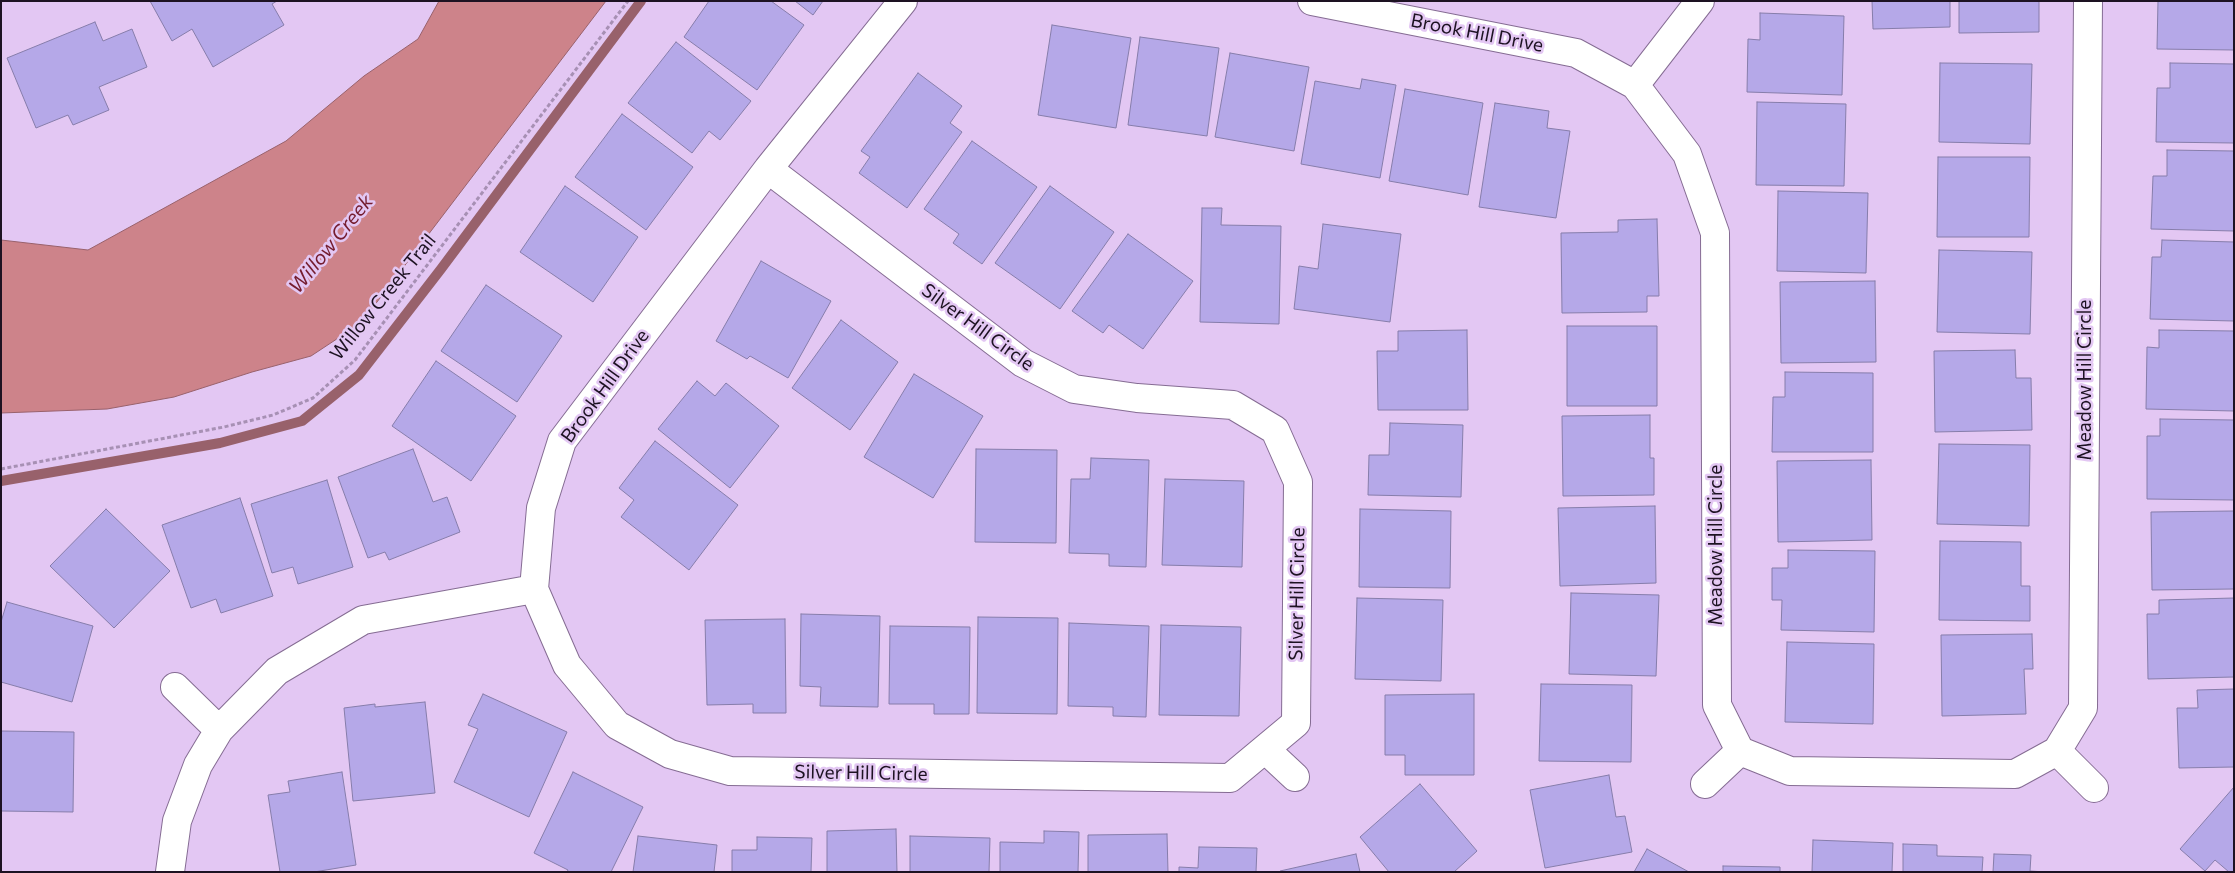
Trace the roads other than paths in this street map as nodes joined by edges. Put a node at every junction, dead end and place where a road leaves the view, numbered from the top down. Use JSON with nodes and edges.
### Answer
{"nodes":[{"id":1,"x":904,"y":1,"type":"edge"},
{"id":2,"x":1312,"y":1,"type":"edge"},
{"id":3,"x":1700,"y":1,"type":"edge"},
{"id":4,"x":2088,"y":1,"type":"edge"},
{"id":5,"x":1635,"y":86,"type":"junction"},
{"id":6,"x":768,"y":169,"type":"junction"},
{"id":7,"x":534,"y":589,"type":"junction"},
{"id":8,"x":175,"y":687,"type":"dead end"},
{"id":9,"x":219,"y":730,"type":"junction"},
{"id":10,"x":1265,"y":749,"type":"junction"},
{"id":11,"x":1740,"y":751,"type":"junction"},
{"id":12,"x":2056,"y":751,"type":"junction"},
{"id":13,"x":1295,"y":777,"type":"dead end"},
{"id":14,"x":1705,"y":784,"type":"dead end"},
{"id":15,"x":2094,"y":788,"type":"dead end"},
{"id":16,"x":170,"y":872,"type":"edge"}],
"edges":[{"from":1,"to":6,"type":"street","name":"Brook Hill Drive"},
{"from":2,"to":5,"type":"street","name":"Brook Hill Drive"},
{"from":3,"to":5,"type":"street"},
{"from":4,"to":12,"type":"street","name":"Meadow Hill Circle"},
{"from":5,"to":11,"type":"street","name":"Meadow Hill Circle"},
{"from":6,"to":7,"type":"street","name":"Brook Hill Drive"},
{"from":6,"to":10,"type":"street","name":"Silver Hill Circle"},
{"from":7,"to":9,"type":"street"},
{"from":7,"to":10,"type":"street","name":"Silver Hill Circle"},
{"from":8,"to":9,"type":"street"},
{"from":9,"to":16,"type":"street"},
{"from":10,"to":13,"type":"street"},
{"from":11,"to":12,"type":"street","name":"Meadow Hill Circle"},
{"from":11,"to":14,"type":"street"},
{"from":12,"to":15,"type":"street"}]}
